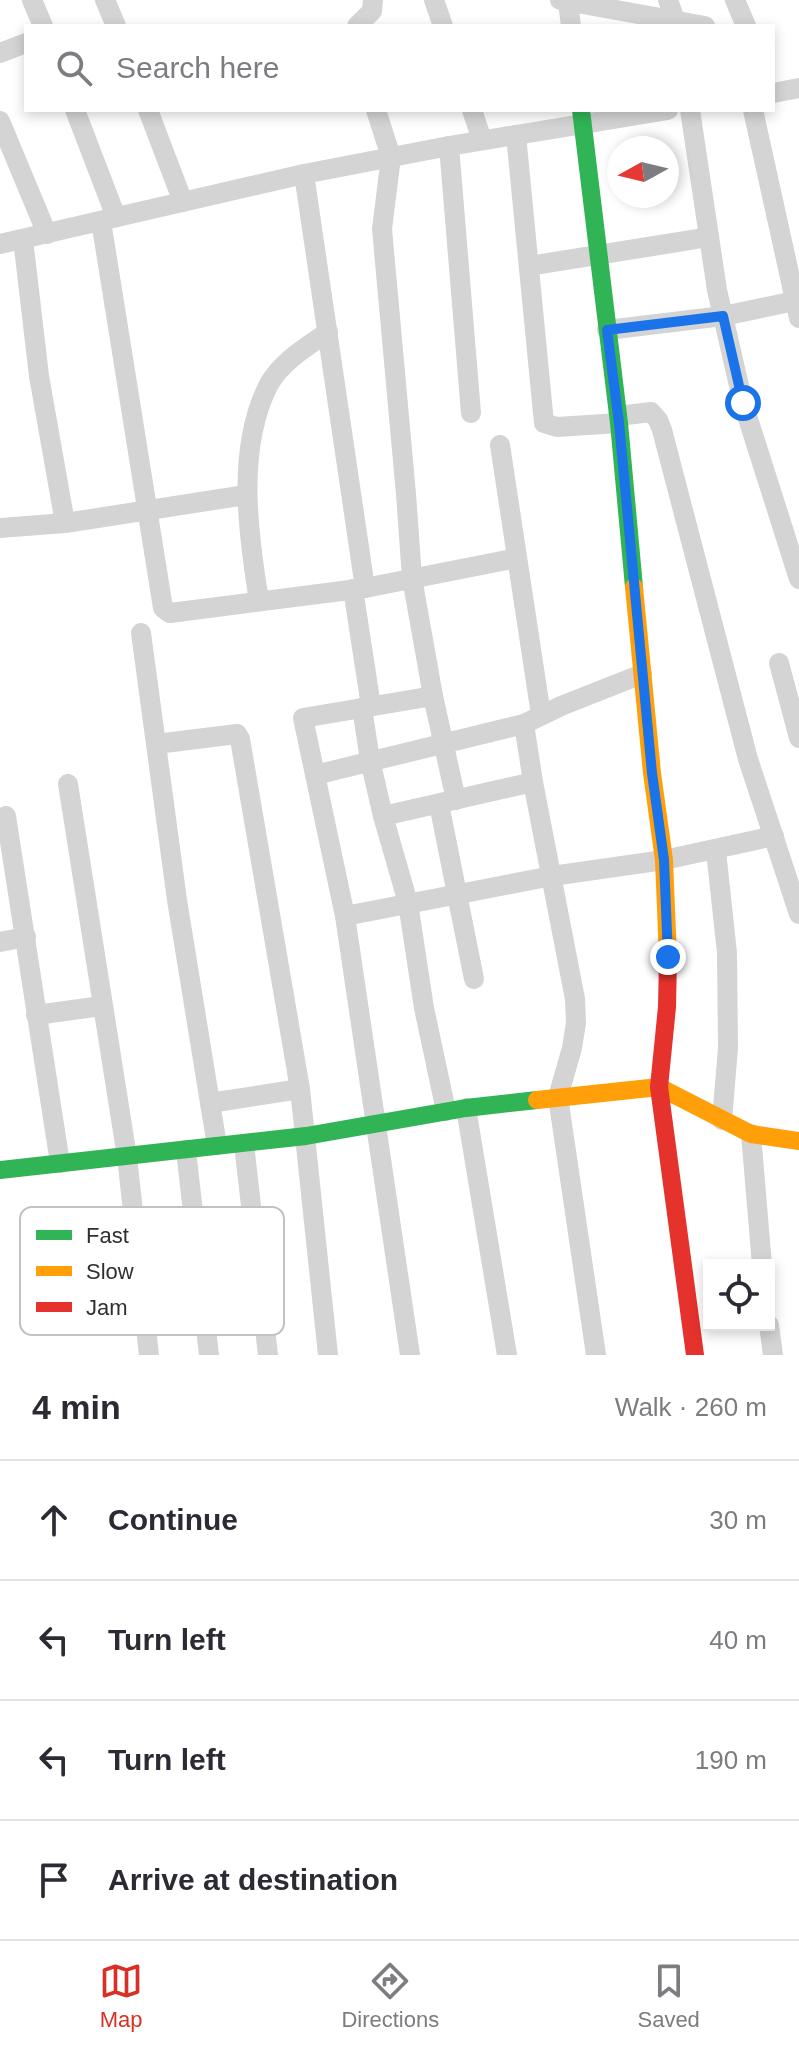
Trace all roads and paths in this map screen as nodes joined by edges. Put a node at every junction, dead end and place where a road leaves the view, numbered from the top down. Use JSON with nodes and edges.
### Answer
{"nodes":[{"id":1,"x":32,"y":0,"type":"edge"},
{"id":2,"x":105,"y":0,"type":"edge"},
{"id":3,"x":373,"y":0,"type":"edge"},
{"id":4,"x":434,"y":0,"type":"edge"},
{"id":5,"x":668,"y":0,"type":"edge"},
{"id":6,"x":735,"y":0,"type":"edge"},
{"id":7,"x":564,"y":1,"type":"edge"},
{"id":8,"x":675,"y":20,"type":"junction"},
{"id":9,"x":42,"y":24,"type":"edge"},
{"id":10,"x":115,"y":24,"type":"edge"},
{"id":11,"x":359,"y":24,"type":"edge"},
{"id":12,"x":442,"y":24,"type":"edge"},
{"id":13,"x":570,"y":24,"type":"edge"},
{"id":14,"x":695,"y":24,"type":"edge"},
{"id":15,"x":745,"y":24,"type":"edge"},
{"id":16,"x":24,"y":44,"type":"edge"},
{"id":17,"x":0,"y":53,"type":"edge"},
{"id":18,"x":799,"y":88,"type":"edge"},
{"id":19,"x":775,"y":93,"type":"edge"},
{"id":20,"x":76,"y":112,"type":"edge"},
{"id":21,"x":149,"y":112,"type":"edge"},
{"id":22,"x":377,"y":112,"type":"edge"},
{"id":23,"x":473,"y":112,"type":"edge"},
{"id":24,"x":643,"y":112,"type":"edge"},
{"id":25,"x":690,"y":112,"type":"edge"},
{"id":26,"x":753,"y":112,"type":"edge"},
{"id":27,"x":582,"y":117,"type":"edge"},
{"id":28,"x":0,"y":121,"type":"edge"},
{"id":29,"x":516,"y":135,"type":"junction"},
{"id":30,"x":482,"y":140,"type":"junction"},
{"id":31,"x":449,"y":146,"type":"junction"},
{"id":32,"x":391,"y":157,"type":"junction"},
{"id":33,"x":304,"y":174,"type":"junction"},
{"id":34,"x":183,"y":202,"type":"junction"},
{"id":35,"x":108,"y":219,"type":"junction"},
{"id":36,"x":47,"y":234,"type":"junction"},
{"id":37,"x":709,"y":237,"type":"junction"},
{"id":38,"x":23,"y":239,"type":"junction"},
{"id":39,"x":0,"y":244,"type":"edge"},
{"id":40,"x":598,"y":254,"type":"junction"},
{"id":41,"x":529,"y":266,"type":"junction"},
{"id":42,"x":797,"y":310,"type":"edge"},
{"id":43,"x":723,"y":316,"type":"junction"},
{"id":44,"x":607,"y":330,"type":"junction"},
{"id":45,"x":328,"y":332,"type":"junction"},
{"id":46,"x":471,"y":413,"type":"dead end"},
{"id":47,"x":618,"y":419,"type":"junction"},
{"id":48,"x":500,"y":445,"type":"dead end"},
{"id":49,"x":246,"y":495,"type":"junction"},
{"id":50,"x":149,"y":510,"type":"junction"},
{"id":51,"x":65,"y":523,"type":"junction"},
{"id":52,"x":0,"y":528,"type":"edge"},
{"id":53,"x":517,"y":558,"type":"junction"},
{"id":54,"x":412,"y":578,"type":"junction"},
{"id":55,"x":799,"y":579,"type":"edge"},
{"id":56,"x":359,"y":588,"type":"junction"},
{"id":57,"x":259,"y":601,"type":"junction"},
{"id":58,"x":141,"y":633,"type":"dead end"},
{"id":59,"x":779,"y":663,"type":"dead end"},
{"id":60,"x":642,"y":674,"type":"junction"},
{"id":61,"x":433,"y":696,"type":"junction"},
{"id":62,"x":367,"y":707,"type":"junction"},
{"id":63,"x":532,"y":719,"type":"junction"},
{"id":64,"x":799,"y":738,"type":"edge"},
{"id":65,"x":443,"y":742,"type":"junction"},
{"id":66,"x":156,"y":744,"type":"junction"},
{"id":67,"x":370,"y":760,"type":"junction"},
{"id":68,"x":315,"y":775,"type":"junction"},
{"id":69,"x":533,"y":782,"type":"junction"},
{"id":70,"x":68,"y":784,"type":"dead end"},
{"id":71,"x":447,"y":802,"type":"junction"},
{"id":72,"x":6,"y":816,"type":"dead end"},
{"id":73,"x":383,"y":816,"type":"junction"},
{"id":74,"x":774,"y":836,"type":"junction"},
{"id":75,"x":716,"y":851,"type":"junction"},
{"id":76,"x":664,"y":860,"type":"junction"},
{"id":77,"x":552,"y":876,"type":"junction"},
{"id":78,"x":457,"y":893,"type":"junction"},
{"id":79,"x":408,"y":903,"type":"junction"},
{"id":80,"x":799,"y":914,"type":"edge"},
{"id":81,"x":345,"y":916,"type":"junction"},
{"id":82,"x":26,"y":937,"type":"junction"},
{"id":83,"x":0,"y":942,"type":"edge"},
{"id":84,"x":474,"y":979,"type":"dead end"},
{"id":85,"x":102,"y":1006,"type":"junction"},
{"id":86,"x":36,"y":1015,"type":"junction"},
{"id":87,"x":659,"y":1087,"type":"junction"},
{"id":88,"x":300,"y":1089,"type":"junction"},
{"id":89,"x":558,"y":1097,"type":"junction"},
{"id":90,"x":210,"y":1103,"type":"junction"},
{"id":91,"x":456,"y":1110,"type":"junction"},
{"id":92,"x":722,"y":1120,"type":"junction"},
{"id":93,"x":376,"y":1124,"type":"junction"},
{"id":94,"x":751,"y":1134,"type":"junction"},
{"id":95,"x":306,"y":1136,"type":"junction"},
{"id":96,"x":799,"y":1141,"type":"edge"},
{"id":97,"x":244,"y":1144,"type":"junction"},
{"id":98,"x":217,"y":1145,"type":"junction"},
{"id":99,"x":186,"y":1150,"type":"junction"},
{"id":100,"x":127,"y":1157,"type":"junction"},
{"id":101,"x":60,"y":1163,"type":"junction"},
{"id":102,"x":0,"y":1170,"type":"edge"},
{"id":103,"x":133,"y":1207,"type":"edge"},
{"id":104,"x":192,"y":1207,"type":"edge"},
{"id":105,"x":251,"y":1207,"type":"edge"},
{"id":106,"x":761,"y":1259,"type":"edge"},
{"id":107,"x":770,"y":1331,"type":"edge"},
{"id":108,"x":147,"y":1335,"type":"edge"},
{"id":109,"x":207,"y":1335,"type":"edge"},
{"id":110,"x":266,"y":1335,"type":"edge"},
{"id":111,"x":692,"y":1354,"type":"edge"},
{"id":112,"x":149,"y":1355,"type":"edge"},
{"id":113,"x":209,"y":1355,"type":"edge"},
{"id":114,"x":268,"y":1355,"type":"edge"},
{"id":115,"x":328,"y":1355,"type":"edge"},
{"id":116,"x":410,"y":1355,"type":"edge"},
{"id":117,"x":507,"y":1355,"type":"edge"},
{"id":118,"x":596,"y":1355,"type":"edge"},
{"id":119,"x":773,"y":1355,"type":"edge"}],
"edges":[{"from":1,"to":9,"type":"street"},
{"from":2,"to":10,"type":"street"},
{"from":3,"to":11,"type":"street"},
{"from":4,"to":12,"type":"street"},
{"from":5,"to":8,"type":"street"},
{"from":6,"to":15,"type":"street"},
{"from":7,"to":8,"type":"street"},
{"from":7,"to":13,"type":"street"},
{"from":8,"to":14,"type":"street"},
{"from":16,"to":17,"type":"street"},
{"from":18,"to":19,"type":"street"},
{"from":20,"to":35,"type":"street"},
{"from":21,"to":34,"type":"street"},
{"from":22,"to":32,"type":"street"},
{"from":23,"to":30,"type":"street"},
{"from":24,"to":27,"type":"street"},
{"from":25,"to":37,"type":"street"},
{"from":26,"to":42,"type":"street"},
{"from":27,"to":29,"type":"street"},
{"from":27,"to":40,"type":"street"},
{"from":28,"to":36,"type":"street"},
{"from":29,"to":30,"type":"street"},
{"from":29,"to":41,"type":"street"},
{"from":30,"to":31,"type":"street"},
{"from":31,"to":32,"type":"street"},
{"from":31,"to":46,"type":"street"},
{"from":32,"to":33,"type":"street"},
{"from":32,"to":54,"type":"street"},
{"from":33,"to":34,"type":"street"},
{"from":33,"to":45,"type":"street"},
{"from":34,"to":35,"type":"street"},
{"from":35,"to":36,"type":"street"},
{"from":35,"to":50,"type":"street"},
{"from":36,"to":38,"type":"street"},
{"from":37,"to":40,"type":"street"},
{"from":37,"to":43,"type":"street"},
{"from":38,"to":39,"type":"street"},
{"from":38,"to":51,"type":"street"},
{"from":40,"to":41,"type":"street"},
{"from":40,"to":44,"type":"street"},
{"from":41,"to":47,"type":"street"},
{"from":42,"to":43,"type":"street"},
{"from":43,"to":44,"type":"street"},
{"from":43,"to":55,"type":"street"},
{"from":44,"to":47,"type":"street"},
{"from":45,"to":49,"type":"street"},
{"from":45,"to":56,"type":"street"},
{"from":47,"to":60,"type":"street"},
{"from":47,"to":74,"type":"street"},
{"from":48,"to":53,"type":"street"},
{"from":49,"to":50,"type":"street"},
{"from":49,"to":57,"type":"street"},
{"from":50,"to":51,"type":"street"},
{"from":50,"to":57,"type":"street"},
{"from":51,"to":52,"type":"street"},
{"from":53,"to":54,"type":"street"},
{"from":53,"to":63,"type":"street"},
{"from":54,"to":56,"type":"street"},
{"from":54,"to":61,"type":"street"},
{"from":56,"to":57,"type":"street"},
{"from":56,"to":62,"type":"street"},
{"from":58,"to":66,"type":"street"},
{"from":59,"to":64,"type":"street"},
{"from":60,"to":63,"type":"street"},
{"from":60,"to":76,"type":"street"},
{"from":61,"to":62,"type":"street"},
{"from":61,"to":65,"type":"street"},
{"from":62,"to":67,"type":"street"},
{"from":62,"to":68,"type":"street"},
{"from":63,"to":65,"type":"street"},
{"from":63,"to":69,"type":"street"},
{"from":65,"to":67,"type":"street"},
{"from":65,"to":71,"type":"street"},
{"from":66,"to":88,"type":"street"},
{"from":66,"to":90,"type":"street"},
{"from":67,"to":68,"type":"street"},
{"from":67,"to":73,"type":"street"},
{"from":68,"to":81,"type":"street"},
{"from":69,"to":71,"type":"street"},
{"from":69,"to":77,"type":"street"},
{"from":70,"to":85,"type":"street"},
{"from":71,"to":73,"type":"street"},
{"from":71,"to":78,"type":"street"},
{"from":72,"to":82,"type":"street"},
{"from":73,"to":79,"type":"street"},
{"from":74,"to":75,"type":"street"},
{"from":74,"to":80,"type":"street"},
{"from":75,"to":76,"type":"street"},
{"from":75,"to":92,"type":"street"},
{"from":76,"to":77,"type":"street"},
{"from":76,"to":87,"type":"street"},
{"from":77,"to":78,"type":"street"},
{"from":77,"to":89,"type":"street"},
{"from":78,"to":79,"type":"street"},
{"from":78,"to":84,"type":"street"},
{"from":79,"to":81,"type":"street"},
{"from":79,"to":91,"type":"street"},
{"from":81,"to":93,"type":"street"},
{"from":82,"to":83,"type":"street"},
{"from":82,"to":86,"type":"street"},
{"from":85,"to":86,"type":"street"},
{"from":85,"to":100,"type":"street"},
{"from":86,"to":101,"type":"street"},
{"from":87,"to":89,"type":"street"},
{"from":87,"to":92,"type":"street"},
{"from":87,"to":111,"type":"street"},
{"from":88,"to":90,"type":"street"},
{"from":88,"to":95,"type":"street"},
{"from":89,"to":91,"type":"street"},
{"from":89,"to":118,"type":"street"},
{"from":90,"to":98,"type":"street"},
{"from":91,"to":93,"type":"street"},
{"from":91,"to":117,"type":"street"},
{"from":92,"to":94,"type":"street"},
{"from":93,"to":95,"type":"street"},
{"from":93,"to":116,"type":"street"},
{"from":94,"to":96,"type":"street"},
{"from":94,"to":106,"type":"street"},
{"from":95,"to":97,"type":"street"},
{"from":95,"to":115,"type":"street"},
{"from":97,"to":98,"type":"street"},
{"from":97,"to":105,"type":"street"},
{"from":98,"to":99,"type":"street"},
{"from":99,"to":100,"type":"street"},
{"from":99,"to":104,"type":"street"},
{"from":100,"to":101,"type":"street"},
{"from":100,"to":103,"type":"street"},
{"from":101,"to":102,"type":"street"},
{"from":107,"to":119,"type":"street"},
{"from":108,"to":112,"type":"street"},
{"from":109,"to":113,"type":"street"},
{"from":110,"to":114,"type":"street"}]}
